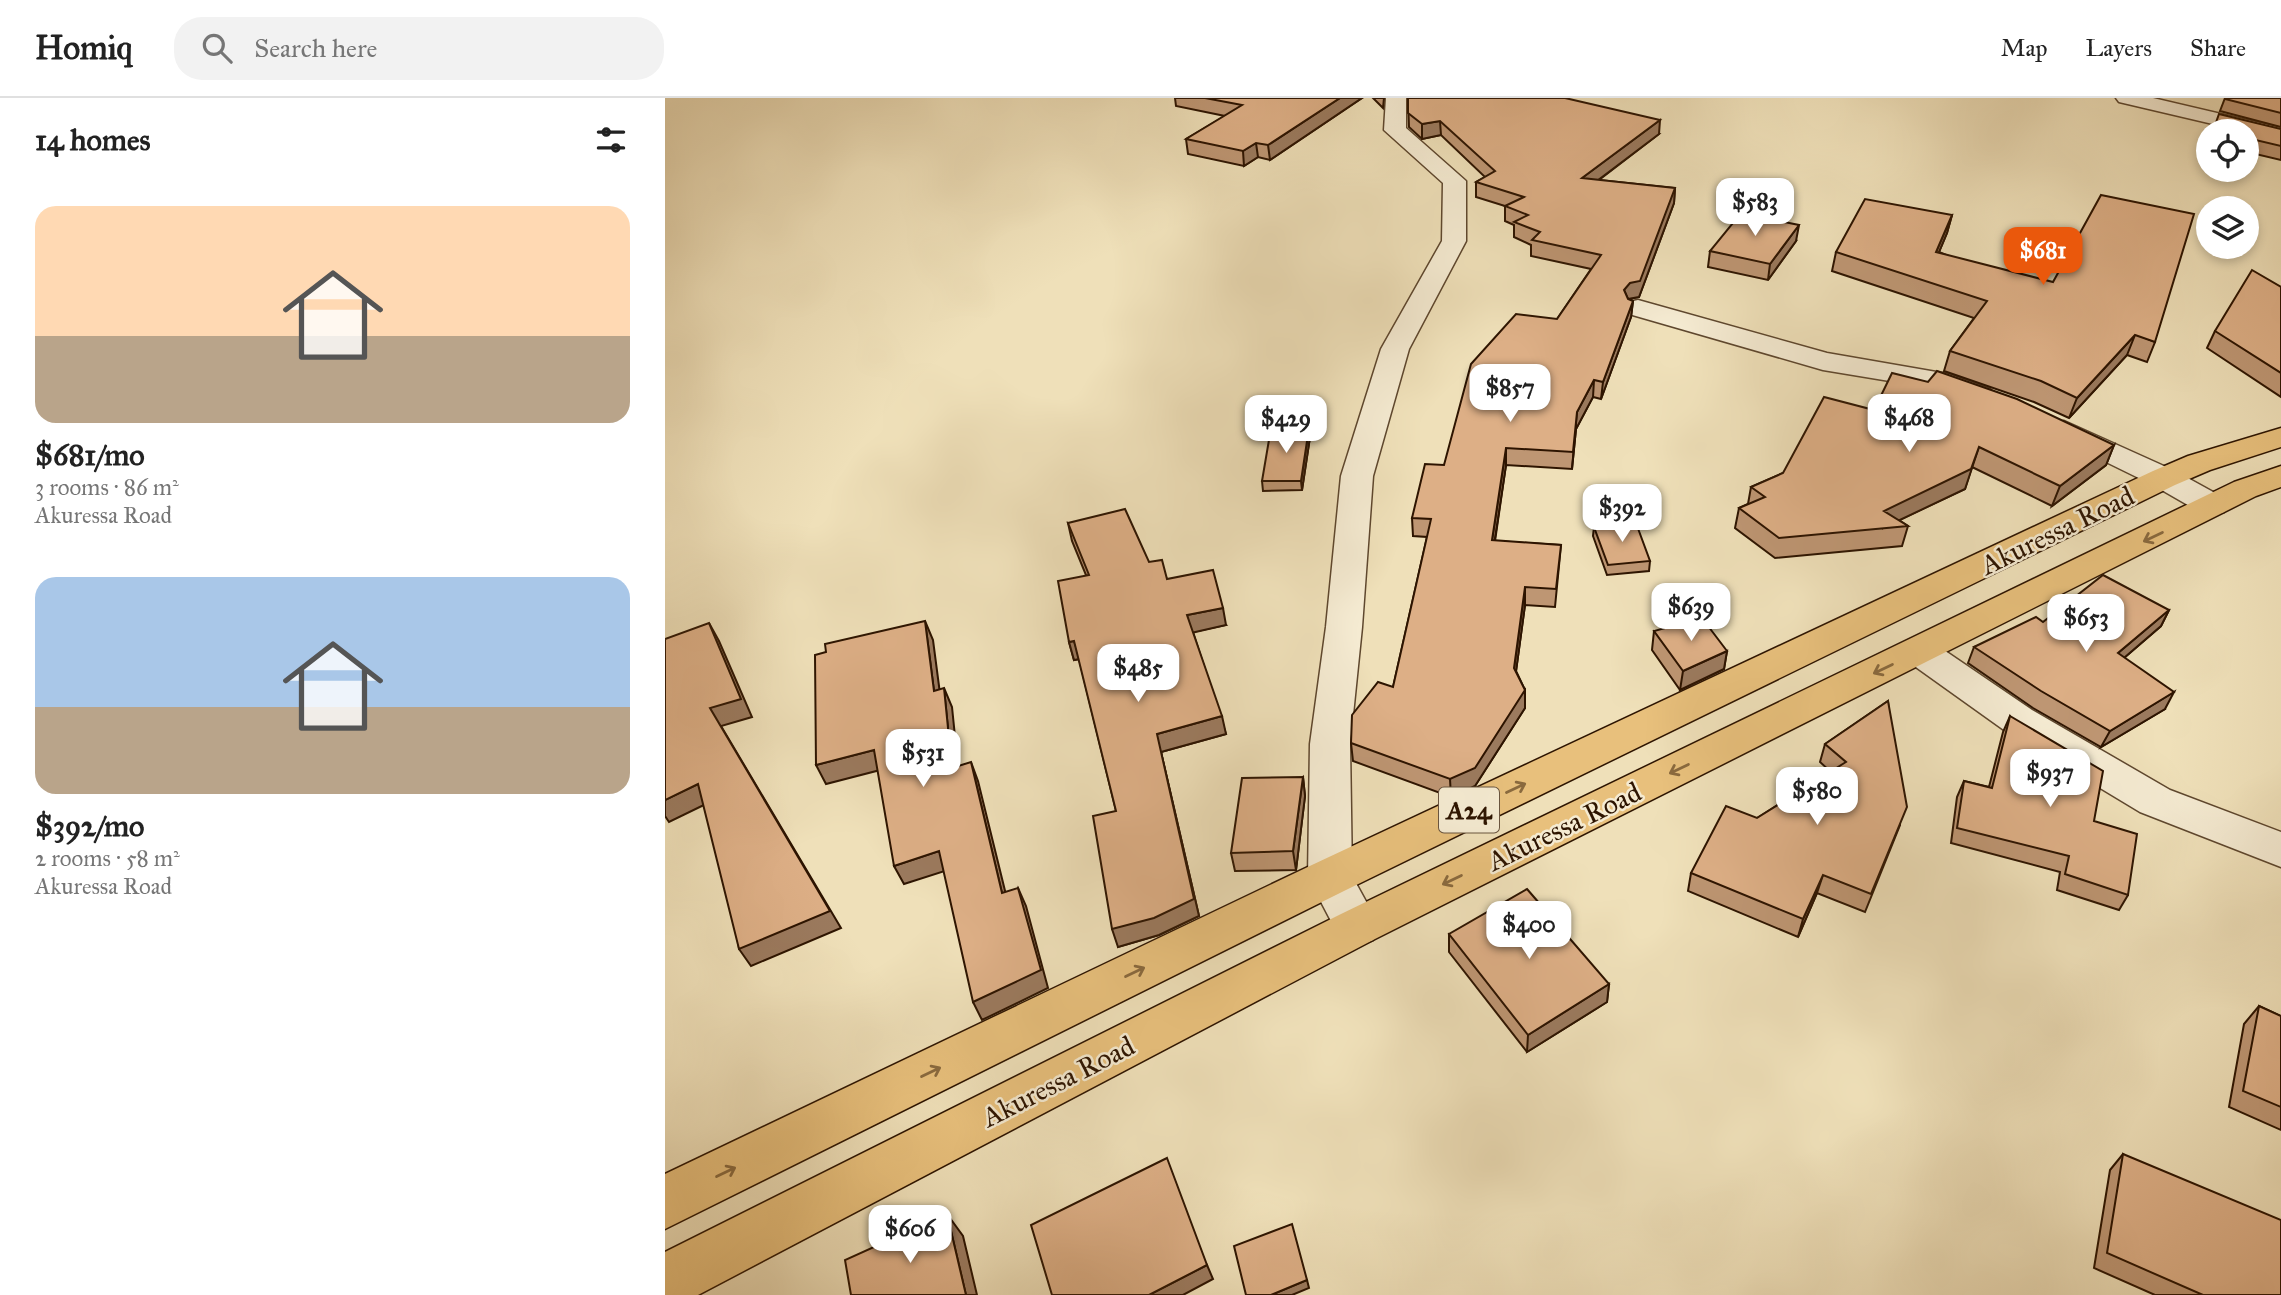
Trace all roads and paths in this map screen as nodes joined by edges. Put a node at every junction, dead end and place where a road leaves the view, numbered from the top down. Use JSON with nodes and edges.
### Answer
{"nodes":[{"id":1,"x":1395,"y":98,"type":"edge"},
{"id":2,"x":2126,"y":98,"type":"edge"},
{"id":3,"x":2281,"y":134,"type":"edge"},
{"id":4,"x":1638,"y":308,"type":"dead end"},
{"id":5,"x":2281,"y":437,"type":"edge"},
{"id":6,"x":2281,"y":476,"type":"edge"},
{"id":7,"x":2164,"y":478,"type":"junction"},
{"id":8,"x":2212,"y":505,"type":"junction"},
{"id":9,"x":1919,"y":651,"type":"junction"},
{"id":10,"x":2281,"y":850,"type":"edge"},
{"id":11,"x":1330,"y":877,"type":"junction"},
{"id":12,"x":1357,"y":927,"type":"junction"},
{"id":13,"x":665,"y":1202,"type":"edge"},
{"id":14,"x":665,"y":1282,"type":"edge"}],
"edges":[{"from":1,"to":11,"type":"street"},
{"from":2,"to":3,"type":"street"},
{"from":4,"to":7,"type":"street"},
{"from":5,"to":7,"type":"highway","name":"Akuressa Road","number":"A24"},
{"from":6,"to":8,"type":"highway","name":"Akuressa Road","number":"A24"},
{"from":7,"to":8,"type":"street"},
{"from":11,"to":7,"type":"highway","name":"Akuressa Road","number":"A24","one_way":true},
{"from":8,"to":9,"type":"highway","name":"Akuressa Road","number":"A24","one_way":true},
{"from":9,"to":10,"type":"street"},
{"from":9,"to":12,"type":"highway","name":"Akuressa Road","number":"A24","one_way":true},
{"from":11,"to":12,"type":"street"},
{"from":13,"to":11,"type":"highway","name":"Akuressa Road","number":"A24","one_way":true},
{"from":12,"to":14,"type":"highway","name":"Akuressa Road","number":"A24"}]}
